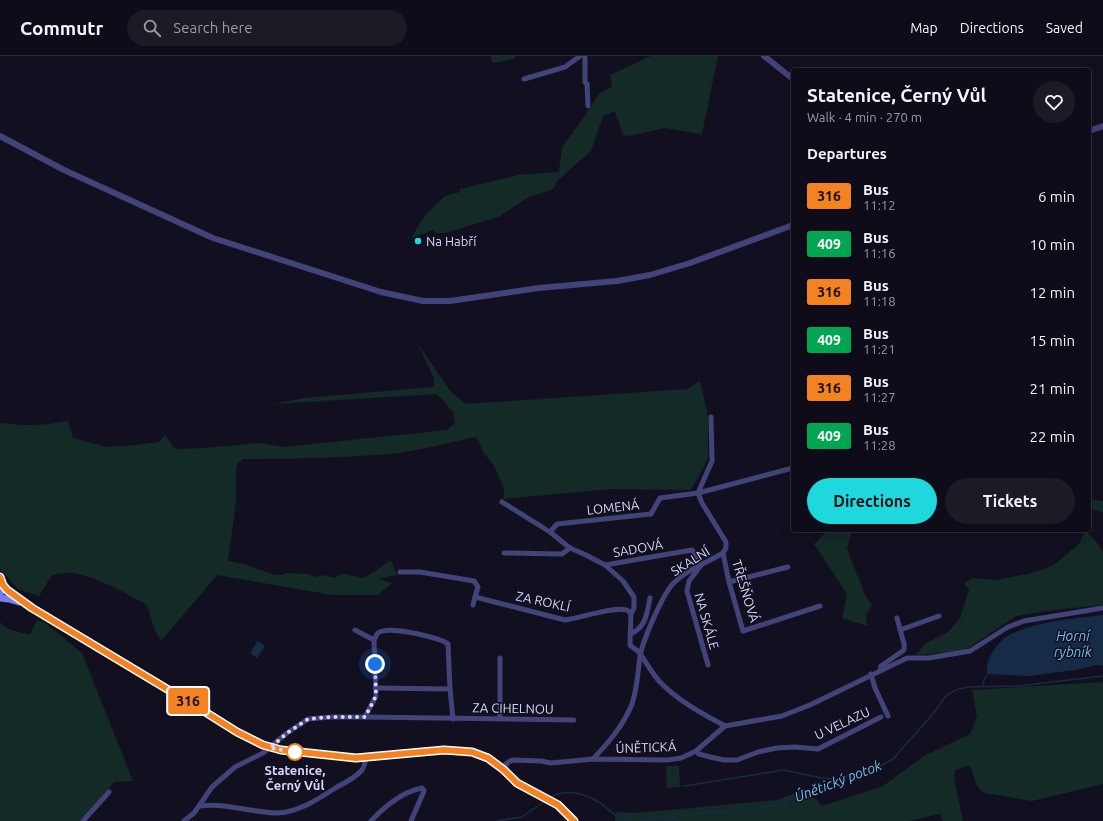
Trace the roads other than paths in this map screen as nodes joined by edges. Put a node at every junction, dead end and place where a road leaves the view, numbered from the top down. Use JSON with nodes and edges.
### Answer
{"nodes":[{"id":1,"x":580,"y":56,"type":"edge"},
{"id":2,"x":584,"y":56,"type":"edge"},
{"id":3,"x":764,"y":56,"type":"edge"},
{"id":4,"x":791,"y":77,"type":"edge"},
{"id":5,"x":524,"y":79,"type":"dead end"},
{"id":6,"x":588,"y":106,"type":"dead end"},
{"id":7,"x":1103,"y":126,"type":"edge"},
{"id":8,"x":1091,"y":131,"type":"edge"},
{"id":9,"x":0,"y":136,"type":"edge"},
{"id":10,"x":791,"y":226,"type":"edge"},
{"id":11,"x":711,"y":417,"type":"dead end"},
{"id":12,"x":791,"y":469,"type":"edge"},
{"id":13,"x":698,"y":493,"type":"junction"},
{"id":14,"x":502,"y":502,"type":"dead end"},
{"id":15,"x":550,"y":532,"type":"junction"},
{"id":16,"x":570,"y":548,"type":"junction"},
{"id":17,"x":504,"y":553,"type":"dead end"},
{"id":18,"x":723,"y":553,"type":"junction"},
{"id":19,"x":702,"y":564,"type":"junction"},
{"id":20,"x":605,"y":565,"type":"junction"},
{"id":21,"x":788,"y":567,"type":"dead end"},
{"id":22,"x":400,"y":572,"type":"dead end"},
{"id":23,"x":0,"y":577,"type":"edge"},
{"id":24,"x":728,"y":582,"type":"junction"},
{"id":25,"x":3,"y":585,"type":"junction"},
{"id":26,"x":0,"y":594,"type":"edge"},
{"id":27,"x":475,"y":597,"type":"junction"},
{"id":28,"x":0,"y":598,"type":"edge"},
{"id":29,"x":650,"y":598,"type":"dead end"},
{"id":30,"x":473,"y":605,"type":"dead end"},
{"id":31,"x":820,"y":606,"type":"dead end"},
{"id":32,"x":32,"y":608,"type":"junction"},
{"id":33,"x":1103,"y":608,"type":"edge"},
{"id":34,"x":631,"y":614,"type":"junction"},
{"id":35,"x":939,"y":616,"type":"dead end"},
{"id":36,"x":897,"y":618,"type":"dead end"},
{"id":37,"x":355,"y":630,"type":"dead end"},
{"id":38,"x":900,"y":630,"type":"junction"},
{"id":39,"x":630,"y":634,"type":"junction"},
{"id":40,"x":374,"y":640,"type":"junction"},
{"id":41,"x":641,"y":654,"type":"junction"},
{"id":42,"x":500,"y":658,"type":"dead end"},
{"id":43,"x":708,"y":665,"type":"dead end"},
{"id":44,"x":880,"y":671,"type":"junction"},
{"id":45,"x":871,"y":674,"type":"junction"},
{"id":46,"x":375,"y":688,"type":"junction"},
{"id":47,"x":450,"y":689,"type":"junction"},
{"id":48,"x":888,"y":716,"type":"dead end"},
{"id":49,"x":365,"y":717,"type":"junction"},
{"id":50,"x":881,"y":717,"type":"dead end"},
{"id":51,"x":500,"y":718,"type":"junction"},
{"id":52,"x":453,"y":719,"type":"junction"},
{"id":53,"x":574,"y":720,"type":"dead end"},
{"id":54,"x":725,"y":726,"type":"junction"},
{"id":55,"x":270,"y":748,"type":"junction"},
{"id":56,"x":696,"y":751,"type":"junction"},
{"id":57,"x":366,"y":758,"type":"junction"},
{"id":58,"x":593,"y":759,"type":"junction"},
{"id":59,"x":501,"y":768,"type":"junction"},
{"id":60,"x":109,"y":792,"type":"dead end"},
{"id":61,"x":199,"y":806,"type":"junction"},
{"id":62,"x":83,"y":821,"type":"edge"},
{"id":63,"x":184,"y":821,"type":"edge"},
{"id":64,"x":371,"y":821,"type":"edge"},
{"id":65,"x":412,"y":821,"type":"edge"},
{"id":66,"x":574,"y":821,"type":"edge"}],
"edges":[{"from":1,"to":5,"type":"street"},
{"from":2,"to":6,"type":"street"},
{"from":3,"to":4,"type":"street"},
{"from":7,"to":8,"type":"street"},
{"from":9,"to":10,"type":"street"},
{"from":11,"to":13,"type":"street"},
{"from":12,"to":13,"type":"street"},
{"from":13,"to":15,"type":"street","name":"LOMENÁ"},
{"from":13,"to":18,"type":"street","name":"SKALNÍ"},
{"from":14,"to":15,"type":"street"},
{"from":15,"to":16,"type":"street"},
{"from":16,"to":17,"type":"street"},
{"from":16,"to":20,"type":"street","name":"SADOVÁ"},
{"from":18,"to":19,"type":"street","name":"SKALNÍ"},
{"from":18,"to":24,"type":"street","name":"TŘEŠŇOVÁ"},
{"from":19,"to":20,"type":"street","name":"SADOVÁ"},
{"from":19,"to":41,"type":"street","name":"SKALNÍ"},
{"from":19,"to":43,"type":"street","name":"NA SKÁLE"},
{"from":20,"to":34,"type":"street"},
{"from":21,"to":24,"type":"street"},
{"from":22,"to":27,"type":"street"},
{"from":23,"to":25,"type":"main road"},
{"from":24,"to":31,"type":"street","name":"TŘEŠŇOVÁ"},
{"from":25,"to":26,"type":"main road"},
{"from":25,"to":32,"type":"main road"},
{"from":27,"to":30,"type":"street"},
{"from":27,"to":34,"type":"street","name":"ZA ROKLÍ"},
{"from":28,"to":32,"type":"main road"},
{"from":29,"to":39,"type":"street"},
{"from":32,"to":55,"type":"main road"},
{"from":33,"to":44,"type":"street"},
{"from":34,"to":39,"type":"street"},
{"from":35,"to":38,"type":"street"},
{"from":36,"to":38,"type":"street"},
{"from":37,"to":40,"type":"street"},
{"from":38,"to":44,"type":"street"},
{"from":39,"to":41,"type":"street"},
{"from":40,"to":46,"type":"street"},
{"from":40,"to":47,"type":"street"},
{"from":41,"to":54,"type":"street"},
{"from":41,"to":58,"type":"street","name":"SKALNÍ"},
{"from":42,"to":51,"type":"street"},
{"from":44,"to":45,"type":"street"},
{"from":45,"to":48,"type":"street"},
{"from":45,"to":54,"type":"street"},
{"from":46,"to":47,"type":"street"},
{"from":46,"to":49,"type":"street"},
{"from":47,"to":52,"type":"street"},
{"from":49,"to":52,"type":"street","name":"ZA CIHELNOU"},
{"from":49,"to":55,"type":"street","name":"ZA CIHELNOU"},
{"from":50,"to":56,"type":"street","name":"U VELAZU"},
{"from":51,"to":52,"type":"street","name":"ZA CIHELNOU"},
{"from":51,"to":53,"type":"street","name":"ZA CIHELNOU"},
{"from":54,"to":56,"type":"street","name":"ÚNĚTICKÁ"},
{"from":55,"to":57,"type":"main road"},
{"from":55,"to":61,"type":"street","name":"ZA CIHELNOU"},
{"from":56,"to":58,"type":"street","name":"ÚNĚTICKÁ"},
{"from":57,"to":59,"type":"main road"},
{"from":57,"to":61,"type":"street"},
{"from":58,"to":59,"type":"street","name":"ÚNĚTICKÁ"},
{"from":59,"to":66,"type":"main road"},
{"from":60,"to":62,"type":"street"},
{"from":61,"to":63,"type":"street","name":"ZA CIHELNOU"},
{"from":64,"to":65,"type":"street"}]}
